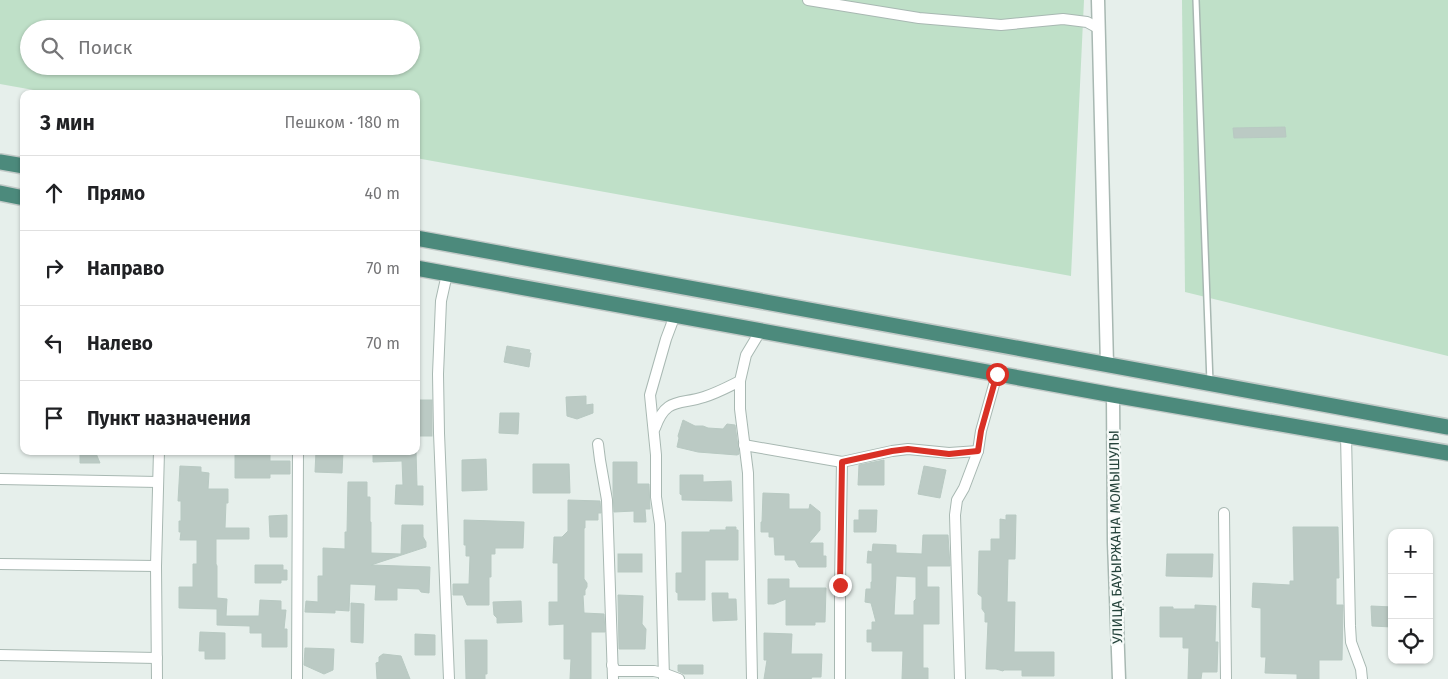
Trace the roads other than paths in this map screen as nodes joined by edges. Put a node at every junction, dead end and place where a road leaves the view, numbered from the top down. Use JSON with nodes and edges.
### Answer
{"nodes":[{"id":1,"x":808,"y":0,"type":"edge"},
{"id":2,"x":1098,"y":0,"type":"edge"},
{"id":3,"x":1196,"y":0,"type":"edge"},
{"id":4,"x":1098,"y":28,"type":"junction"},
{"id":5,"x":0,"y":162,"type":"edge"},
{"id":6,"x":20,"y":165,"type":"edge"},
{"id":7,"x":0,"y":193,"type":"edge"},
{"id":8,"x":20,"y":197,"type":"edge"},
{"id":9,"x":420,"y":239,"type":"edge"},
{"id":10,"x":420,"y":269,"type":"edge"},
{"id":11,"x":446,"y":274,"type":"junction"},
{"id":12,"x":675,"y":315,"type":"junction"},
{"id":13,"x":761,"y":330,"type":"junction"},
{"id":14,"x":1107,"y":364,"type":"junction"},
{"id":15,"x":997,"y":374,"type":"junction"},
{"id":16,"x":740,"y":381,"type":"junction"},
{"id":17,"x":1210,"y":383,"type":"junction"},
{"id":18,"x":1113,"y":395,"type":"junction"},
{"id":19,"x":1448,"y":427,"type":"edge"},
{"id":20,"x":654,"y":431,"type":"junction"},
{"id":21,"x":1346,"y":436,"type":"junction"},
{"id":22,"x":598,"y":444,"type":"dead end"},
{"id":23,"x":744,"y":446,"type":"junction"},
{"id":24,"x":978,"y":451,"type":"junction"},
{"id":25,"x":1448,"y":453,"type":"edge"},
{"id":26,"x":158,"y":455,"type":"edge"},
{"id":27,"x":298,"y":455,"type":"edge"},
{"id":28,"x":842,"y":462,"type":"junction"},
{"id":29,"x":0,"y":478,"type":"edge"},
{"id":30,"x":158,"y":482,"type":"junction"},
{"id":31,"x":1224,"y":513,"type":"dead end"},
{"id":32,"x":0,"y":564,"type":"edge"},
{"id":33,"x":156,"y":566,"type":"junction"},
{"id":34,"x":0,"y":655,"type":"edge"},
{"id":35,"x":157,"y":658,"type":"junction"},
{"id":36,"x":612,"y":665,"type":"junction"},
{"id":37,"x":664,"y":676,"type":"edge"},
{"id":38,"x":157,"y":679,"type":"edge"},
{"id":39,"x":296,"y":679,"type":"edge"},
{"id":40,"x":449,"y":679,"type":"edge"},
{"id":41,"x":613,"y":679,"type":"edge"},
{"id":42,"x":679,"y":679,"type":"edge"},
{"id":43,"x":752,"y":679,"type":"edge"},
{"id":44,"x":840,"y":679,"type":"edge"},
{"id":45,"x":960,"y":679,"type":"edge"},
{"id":46,"x":1119,"y":679,"type":"edge"},
{"id":47,"x":1226,"y":679,"type":"edge"},
{"id":48,"x":1362,"y":679,"type":"edge"}],
"edges":[{"from":1,"to":4,"type":"street"},
{"from":2,"to":4,"type":"street"},
{"from":3,"to":17,"type":"lane"},
{"from":4,"to":14,"type":"street"},
{"from":5,"to":6,"type":"highway"},
{"from":7,"to":8,"type":"highway"},
{"from":9,"to":14,"type":"highway"},
{"from":10,"to":11,"type":"highway"},
{"from":11,"to":12,"type":"highway"},
{"from":11,"to":40,"type":"street"},
{"from":12,"to":13,"type":"highway"},
{"from":12,"to":20,"type":"street"},
{"from":13,"to":15,"type":"highway"},
{"from":13,"to":16,"type":"street"},
{"from":14,"to":17,"type":"highway"},
{"from":15,"to":18,"type":"highway"},
{"from":15,"to":24,"type":"street"},
{"from":16,"to":20,"type":"street"},
{"from":16,"to":23,"type":"street"},
{"from":17,"to":19,"type":"highway"},
{"from":18,"to":21,"type":"highway"},
{"from":18,"to":46,"type":"street","name":"УЛИЦА БАУЫРЖАНА МОМЫШУЛЫ"},
{"from":20,"to":37,"type":"street"},
{"from":21,"to":25,"type":"highway"},
{"from":21,"to":48,"type":"street"},
{"from":22,"to":36,"type":"street"},
{"from":23,"to":28,"type":"street"},
{"from":23,"to":43,"type":"street"},
{"from":24,"to":28,"type":"street"},
{"from":24,"to":45,"type":"street"},
{"from":26,"to":30,"type":"street"},
{"from":27,"to":39,"type":"street"},
{"from":28,"to":44,"type":"street"},
{"from":29,"to":30,"type":"street"},
{"from":30,"to":33,"type":"street"},
{"from":31,"to":47,"type":"street"},
{"from":32,"to":33,"type":"street"},
{"from":33,"to":35,"type":"street"},
{"from":34,"to":35,"type":"street"},
{"from":35,"to":38,"type":"street"},
{"from":36,"to":37,"type":"street"},
{"from":36,"to":41,"type":"street"},
{"from":37,"to":42,"type":"street"}]}
